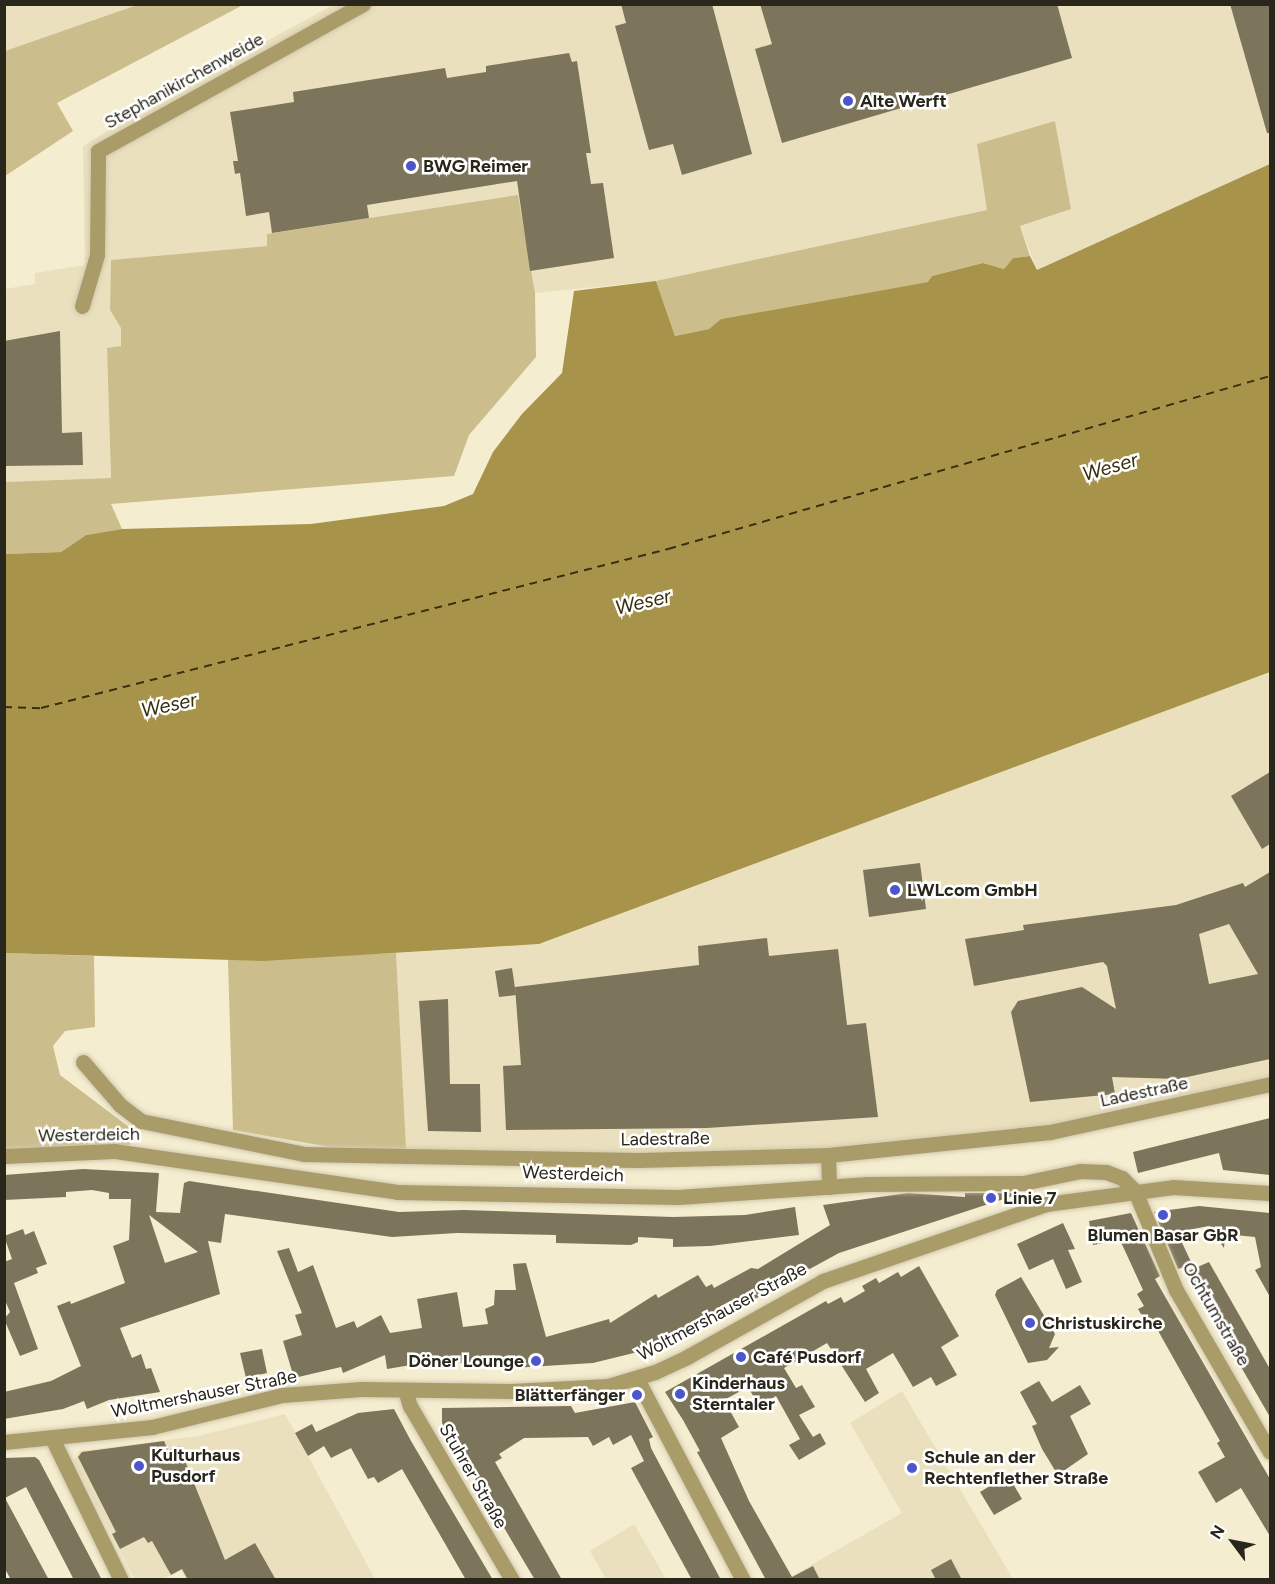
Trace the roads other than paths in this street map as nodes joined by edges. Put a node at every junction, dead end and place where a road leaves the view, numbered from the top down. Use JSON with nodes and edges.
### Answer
{"nodes":[{"id":1,"x":363,"y":4,"type":"edge"},
{"id":2,"x":82,"y":306,"type":"dead end"},
{"id":3,"x":83,"y":1062,"type":"dead end"},
{"id":4,"x":1270,"y":1084,"type":"edge"},
{"id":5,"x":828,"y":1155,"type":"junction"},
{"id":6,"x":4,"y":1156,"type":"edge"},
{"id":7,"x":829,"y":1187,"type":"junction"},
{"id":8,"x":1135,"y":1191,"type":"junction"},
{"id":9,"x":1270,"y":1193,"type":"edge"},
{"id":10,"x":637,"y":1378,"type":"junction"},
{"id":11,"x":405,"y":1390,"type":"junction"},
{"id":12,"x":52,"y":1438,"type":"junction"},
{"id":13,"x":4,"y":1442,"type":"edge"},
{"id":14,"x":1270,"y":1452,"type":"edge"},
{"id":15,"x":121,"y":1580,"type":"edge"},
{"id":16,"x":512,"y":1580,"type":"edge"},
{"id":17,"x":743,"y":1580,"type":"edge"}],
"edges":[{"from":1,"to":2,"type":"street","name":"Stephanikirchenweide"},
{"from":3,"to":5,"type":"street","name":"Ladestraße"},
{"from":4,"to":5,"type":"street","name":"Ladestraße"},
{"from":5,"to":7,"type":"street"},
{"from":6,"to":7,"type":"street","name":"Westerdeich"},
{"from":7,"to":8,"type":"street","name":"Westerdeich"},
{"from":8,"to":9,"type":"street","name":"Woltmershauser Straße"},
{"from":8,"to":10,"type":"street","name":"Woltmershauser Straße"},
{"from":8,"to":14,"type":"street","name":"Ochtumstraße"},
{"from":10,"to":11,"type":"street","name":"Woltmershauser Straße"},
{"from":10,"to":17,"type":"street"},
{"from":11,"to":12,"type":"street","name":"Woltmershauser Straße"},
{"from":11,"to":16,"type":"street","name":"Stuhrer Straße"},
{"from":12,"to":13,"type":"street","name":"Woltmershauser Straße"},
{"from":12,"to":15,"type":"street"}]}
